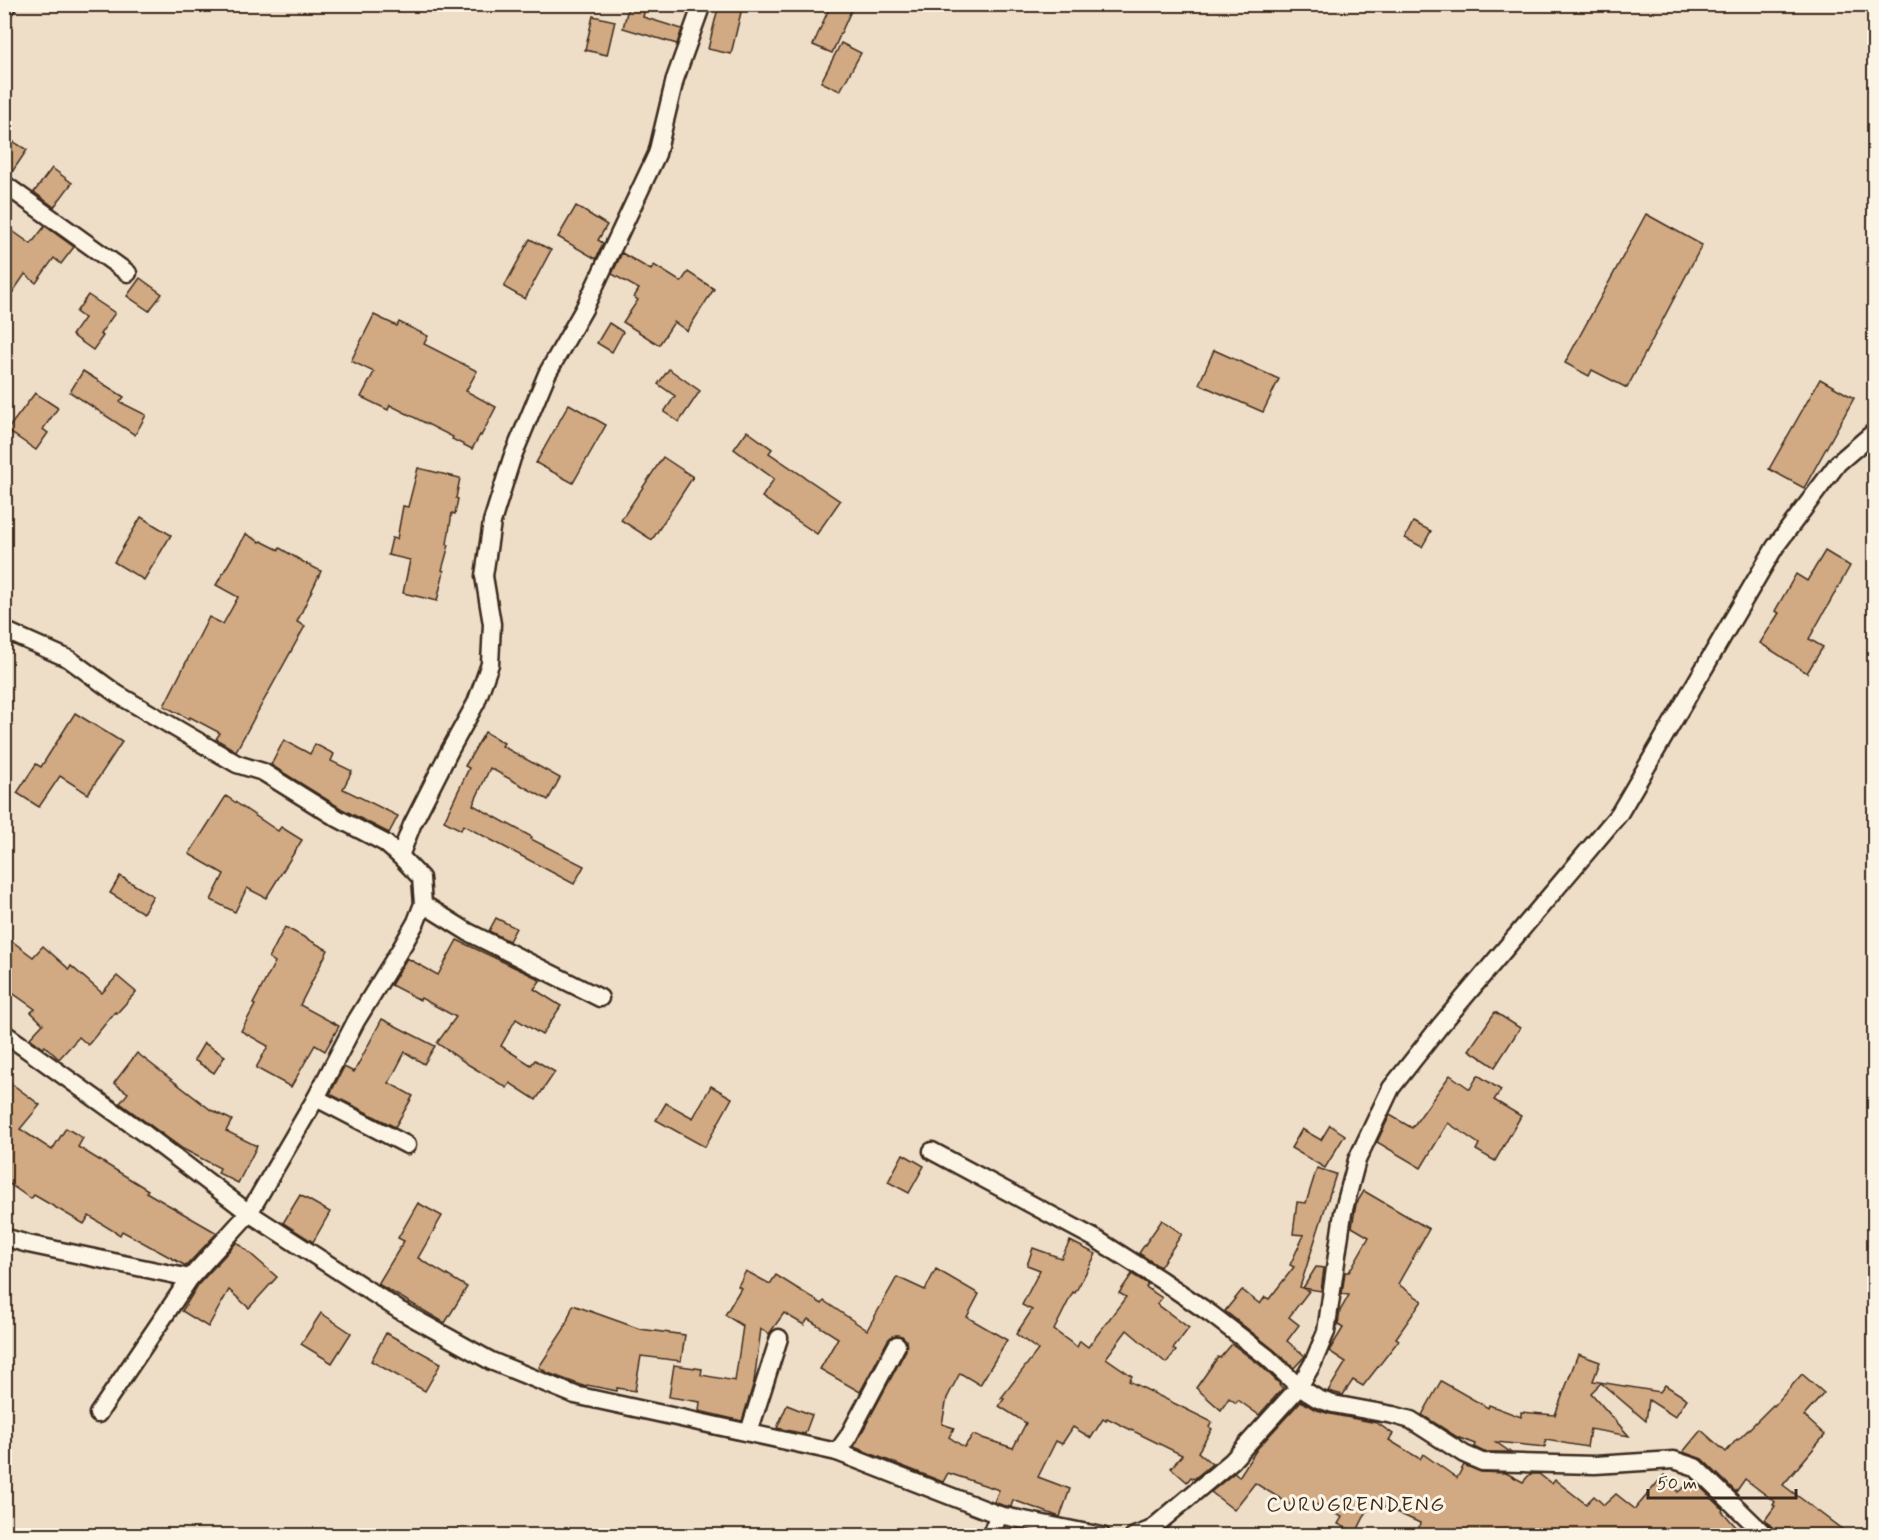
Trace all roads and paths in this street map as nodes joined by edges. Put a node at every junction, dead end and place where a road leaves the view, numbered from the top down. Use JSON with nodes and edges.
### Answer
{"nodes":[{"id":1,"x":8,"y":4,"type":"edge"},
{"id":2,"x":702,"y":4,"type":"edge"},
{"id":3,"x":4,"y":9,"type":"edge"},
{"id":4,"x":4,"y":184,"type":"edge"},
{"id":5,"x":128,"y":273,"type":"dead end"},
{"id":6,"x":1875,"y":432,"type":"edge"},
{"id":7,"x":4,"y":630,"type":"edge"},
{"id":8,"x":400,"y":856,"type":"junction"},
{"id":9,"x":423,"y":904,"type":"junction"},
{"id":10,"x":600,"y":998,"type":"dead end"},
{"id":11,"x":4,"y":1033,"type":"edge"},
{"id":12,"x":316,"y":1098,"type":"junction"},
{"id":13,"x":407,"y":1145,"type":"dead end"},
{"id":14,"x":932,"y":1151,"type":"dead end"},
{"id":15,"x":249,"y":1213,"type":"junction"},
{"id":16,"x":4,"y":1236,"type":"edge"},
{"id":17,"x":190,"y":1278,"type":"junction"},
{"id":18,"x":779,"y":1338,"type":"dead end"},
{"id":19,"x":897,"y":1345,"type":"dead end"},
{"id":20,"x":1299,"y":1387,"type":"junction"},
{"id":21,"x":98,"y":1414,"type":"dead end"},
{"id":22,"x":749,"y":1432,"type":"junction"},
{"id":23,"x":837,"y":1452,"type":"junction"},
{"id":24,"x":999,"y":1515,"type":"junction"},
{"id":25,"x":990,"y":1536,"type":"edge"},
{"id":26,"x":1102,"y":1536,"type":"edge"},
{"id":27,"x":1134,"y":1536,"type":"edge"},
{"id":28,"x":1766,"y":1536,"type":"edge"}],
"edges":[{"from":1,"to":3,"type":"street"},
{"from":2,"to":8,"type":"street"},
{"from":4,"to":5,"type":"street"},
{"from":6,"to":20,"type":"street"},
{"from":7,"to":8,"type":"street"},
{"from":8,"to":9,"type":"street"},
{"from":9,"to":10,"type":"street"},
{"from":9,"to":12,"type":"street"},
{"from":11,"to":15,"type":"street"},
{"from":12,"to":13,"type":"street"},
{"from":12,"to":15,"type":"street"},
{"from":14,"to":20,"type":"street"},
{"from":15,"to":17,"type":"street"},
{"from":15,"to":22,"type":"street"},
{"from":16,"to":17,"type":"street"},
{"from":17,"to":21,"type":"street"},
{"from":18,"to":22,"type":"street"},
{"from":19,"to":23,"type":"street"},
{"from":20,"to":27,"type":"street"},
{"from":20,"to":28,"type":"street"},
{"from":22,"to":23,"type":"street"},
{"from":23,"to":24,"type":"street"},
{"from":24,"to":25,"type":"street"},
{"from":24,"to":26,"type":"street"}]}
